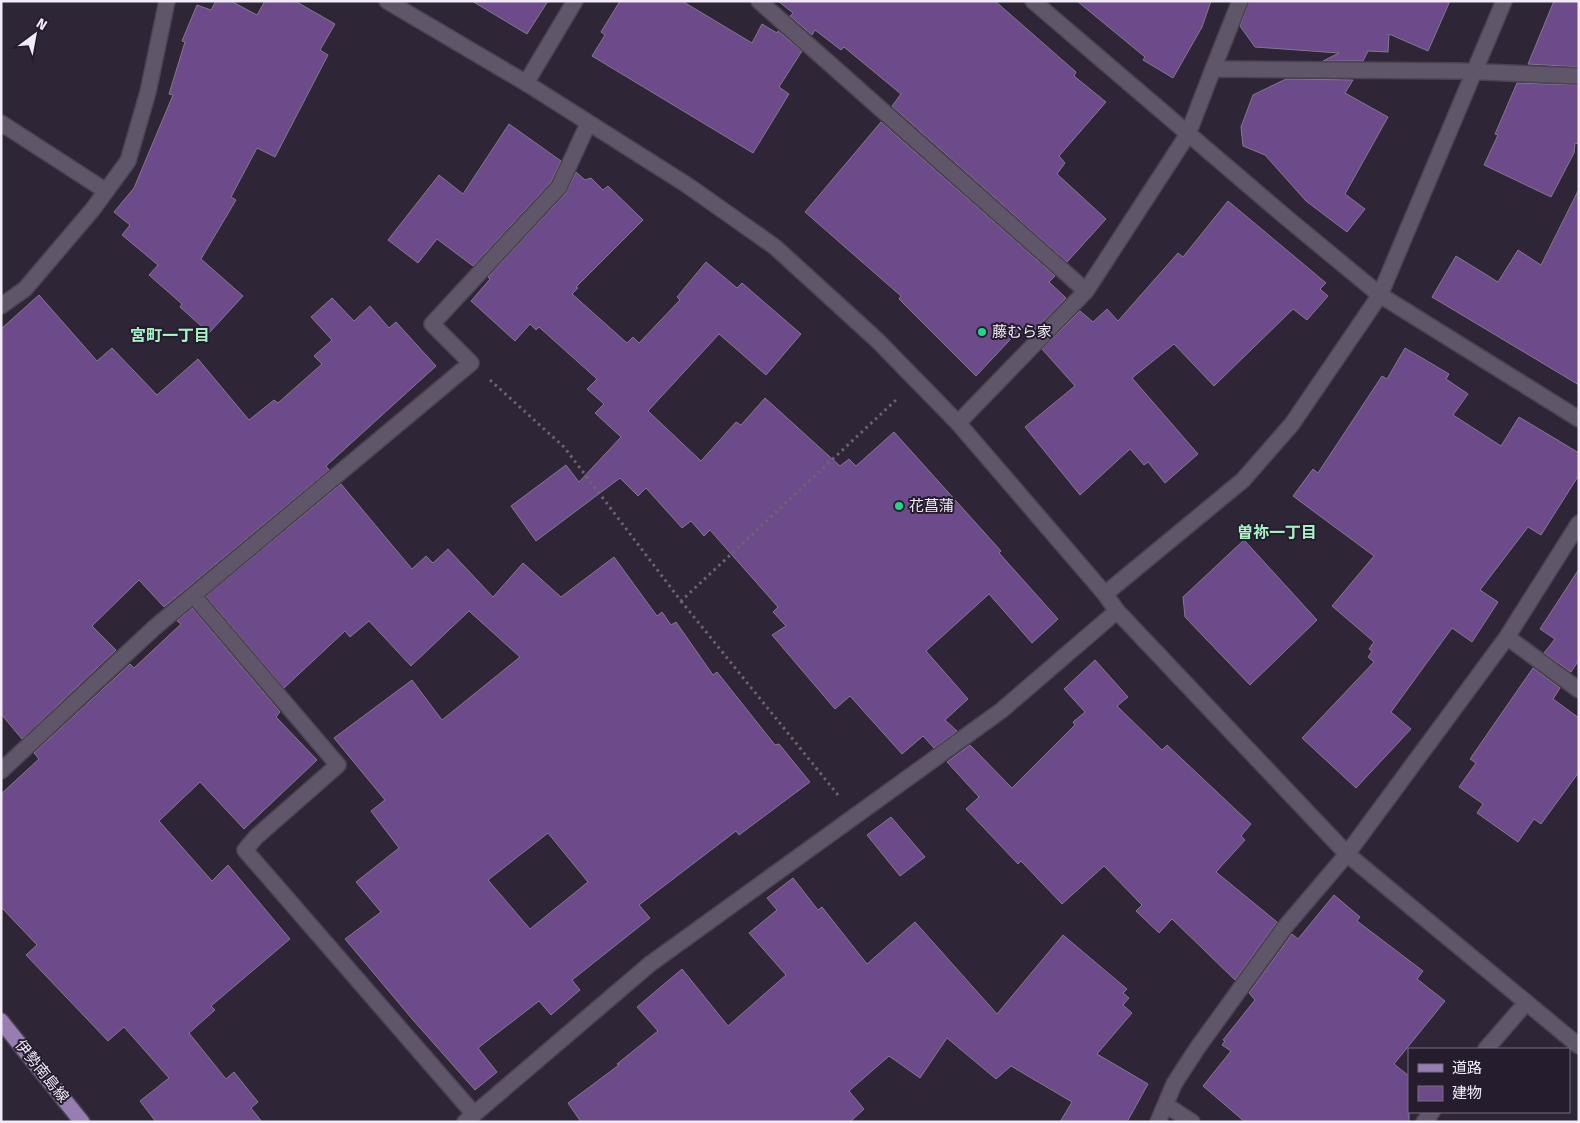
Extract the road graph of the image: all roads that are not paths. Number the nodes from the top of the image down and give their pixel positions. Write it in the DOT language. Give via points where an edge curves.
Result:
graph roads {
  1 [pos="167,1"];
  2 [pos="387,1"];
  3 [pos="575,1"];
  4 [pos="759,1"];
  5 [pos="1033,1"];
  6 [pos="1240,1"];
  7 [pos="1504,1"];
  8 [pos="1213,70"];
  9 [pos="1474,72"];
  10 [pos="1579,76"];
  11 [pos="526,83"];
  12 [pos="1,123"];
  13 [pos="588,124"];
  14 [pos="1188,134"];
  15 [pos="106,191"];
  16 [pos="1086,291"];
  17 [pos="1380,295"];
  18 [pos="1,306"];
  19 [pos="1579,419"];
  20 [pos="958,423"];
  21 [pos="1579,523"];
  22 [pos="1105,594"];
  23 [pos="194,595"];
  24 [pos="1117,611"];
  25 [pos="1508,637"];
  26 [pos="1579,690"];
  27 [pos="1,771"];
  28 [pos="1347,854"];
  29 [pos="1526,1003"];
  30 [pos="1,1021"];
  31 [pos="1579,1046"];
  32 [pos="1487,1048"];
  33 [pos="1166,1105"];
  34 [pos="469,1118"];
  35 [pos="82,1122"];
  36 [pos="1158,1122"];
  37 [pos="1192,1122"];
  1 -- 15 [label="street" via="148,92 128,161"];
  2 -- 11 [label="street"];
  3 -- 11 [label="street"];
  4 -- 16 [label="street"];
  5 -- 14 [label="street"];
  6 -- 8 [label="street"];
  7 -- 9 [label="street"];
  8 -- 9 [label="street"];
  8 -- 14 [label="street"];
  9 -- 10 [label="street"];
  9 -- 17 [label="street"];
  11 -- 13 [label="street"];
  12 -- 15 [label="street"];
  13 -- 20 [label="street" via="688,185 775,247 878,341"];
  13 -- 23 [label="street" via="559,187 432,324 471,362"];
  14 -- 16 [label="street"];
  14 -- 17 [label="street"];
  15 -- 18 [label="street" via="24,289"];
  16 -- 20 [label="street"];
  17 -- 19 [label="street"];
  17 -- 22 [label="street" via="1292,424 1243,480"];
  20 -- 22 [label="street"];
  21 -- 25 [label="street"];
  22 -- 24 [label="street"];
  23 -- 27 [label="street" via="154,628"];
  23 -- 34 [label="street" via="338,765 245,850"];
  24 -- 28 [label="street"];
  24 -- 34 [label="street" via="1002,710 650,964"];
  25 -- 26 [label="street"];
  25 -- 28 [label="street"];
  28 -- 29 [label="street"];
  28 -- 33 [label="street" via="1285,927 1204,1039 1174,1084"];
  29 -- 31 [label="street"];
  29 -- 32 [label="street"];
  30 -- 35 [label="main road, 伊勢南島線"];
  33 -- 36 [label="street"];
  33 -- 37 [label="street"];
}
